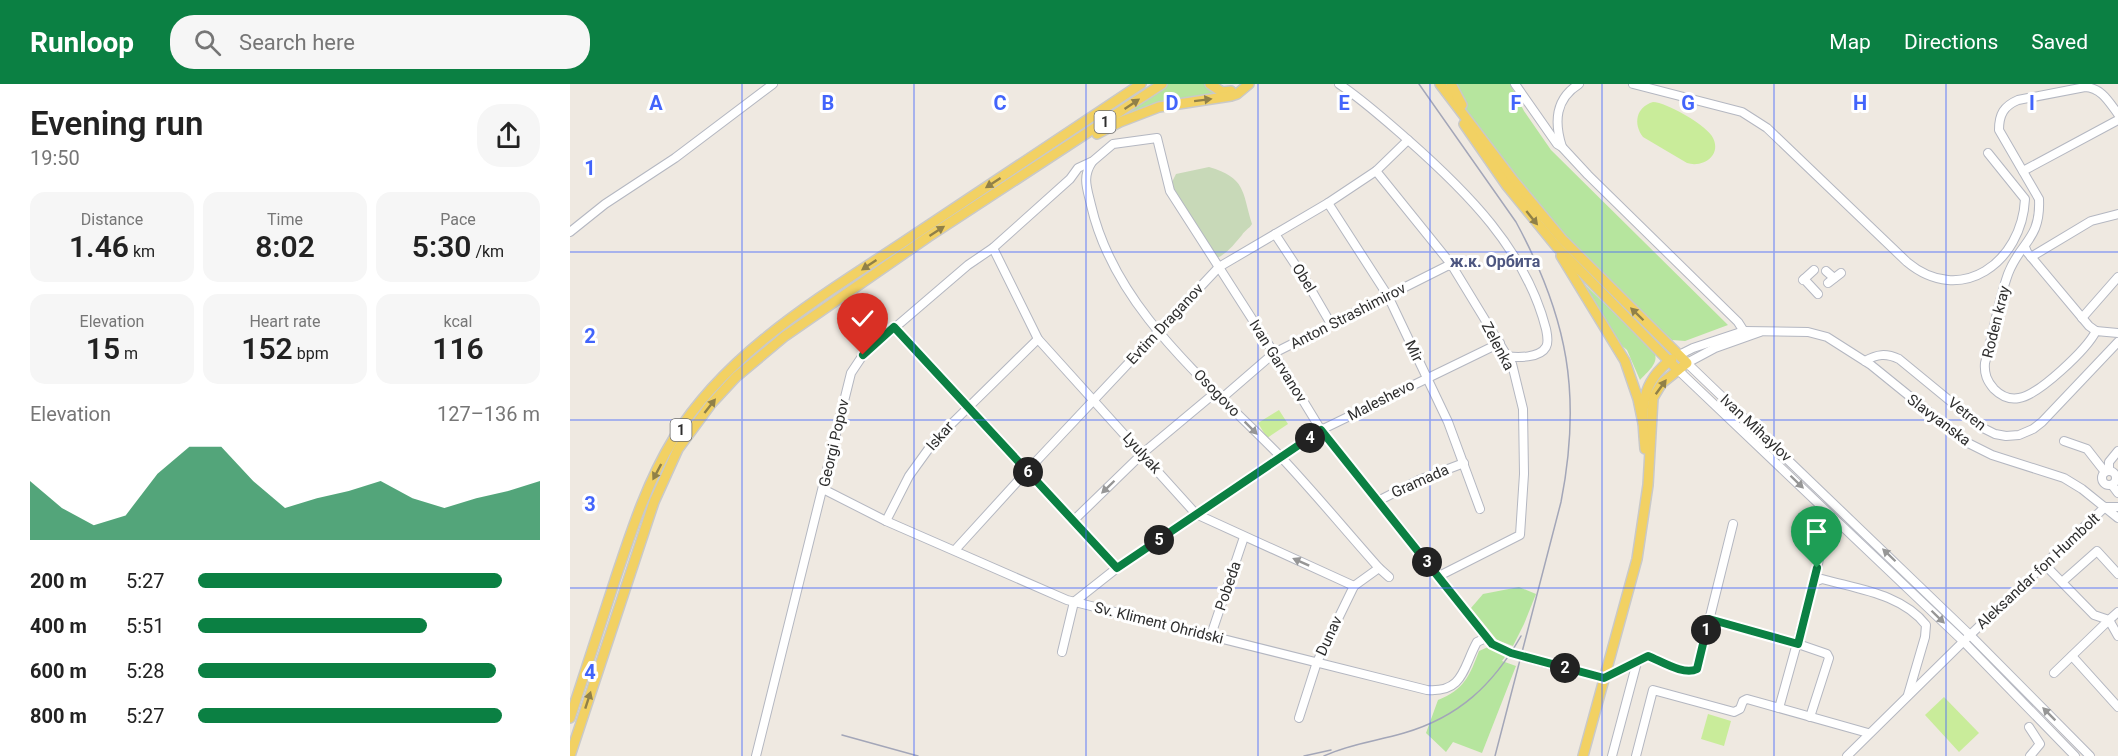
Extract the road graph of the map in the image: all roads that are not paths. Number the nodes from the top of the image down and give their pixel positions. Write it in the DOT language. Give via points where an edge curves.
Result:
graph roads {
  1 [pos="772,84"];
  2 [pos="1128,84"];
  3 [pos="1142,84"];
  4 [pos="1161,84"];
  5 [pos="1210,84"];
  6 [pos="1339,84"];
  7 [pos="1439,84"];
  8 [pos="1451,84"];
  9 [pos="1515,84"];
  10 [pos="1579,84"];
  11 [pos="1633,84"];
  12 [pos="1247,86"];
  13 [pos="2118,114"];
  14 [pos="2118,120"];
  15 [pos="1482,137"];
  16 [pos="1157,138"];
  17 [pos="1408,140"];
  18 [pos="1562,147"];
  19 [pos="1042,151"];
  20 [pos="1989,153"];
  21 [pos="1048,160"];
  22 [pos="1093,161"];
  23 [pos="1376,171"];
  24 [pos="2023,171"];
  25 [pos="1070,179"];
  26 [pos="1085,183"];
  27 [pos="1328,203"];
  28 [pos="2118,214"];
  29 [pos="570,232"];
  30 [pos="1275,234"];
  31 [pos="1556,246"];
  32 [pos="2025,247"];
  33 [pos="993,248"];
  34 [pos="2031,257"];
  35 [pos="1451,264"];
  36 [pos="1219,267"];
  37 [pos="2118,277"];
  38 [pos="1834,278"];
  39 [pos="1818,294"];
  40 [pos="1388,296"];
  41 [pos="2082,318"];
  42 [pos="1331,324"];
  43 [pos="894,327"];
  44 [pos="1158,331"];
  45 [pos="2096,331"];
  46 [pos="2118,333"];
  47 [pos="1745,334"];
  48 [pos="1038,339"];
  49 [pos="2118,342"];
  50 [pos="1500,344"];
  51 [pos="1274,353"];
  52 [pos="1679,355"];
  53 [pos="1507,357"];
  54 [pos="1669,361"];
  55 [pos="1865,361"];
  56 [pos="1687,363"];
  57 [pos="1678,370"];
  58 [pos="1426,378"];
  59 [pos="1219,395"];
  60 [pos="1093,400"];
  61 [pos="967,406"];
  62 [pos="1643,423"];
  63 [pos="1321,430"];
  64 [pos="2064,441"];
  65 [pos="2118,451"];
  66 [pos="1143,453"];
  67 [pos="1281,457"];
  68 [pos="1464,463"];
  69 [pos="1027,471"];
  70 [pos="2107,471"];
  71 [pos="1648,485"];
  72 [pos="823,489"];
  73 [pos="2118,493"];
  74 [pos="1378,501"];
  75 [pos="2105,507"];
  76 [pos="2118,507"];
  77 [pos="1480,509"];
  78 [pos="1196,514"];
  79 [pos="2118,518"];
  80 [pos="886,521"];
  81 [pos="1073,521"];
  82 [pos="1733,524"];
  83 [pos="1825,532"];
  84 [pos="1245,537"];
  85 [pos="955,550"];
  86 [pos="2045,565"];
  87 [pos="1117,568"];
  88 [pos="1379,568"];
  89 [pos="2118,574"];
  90 [pos="1439,576"];
  91 [pos="1389,577"];
  92 [pos="1814,582"];
  93 [pos="2062,582"];
  94 [pos="1354,586"];
  95 [pos="1074,602"];
  96 [pos="2118,612"];
  97 [pos="1709,619"];
  98 [pos="2109,620"];
  99 [pos="1970,634"];
  100 [pos="1211,635"];
  101 [pos="2118,636"];
  102 [pos="1486,638"];
  103 [pos="1964,642"];
  104 [pos="1798,644"];
  105 [pos="1062,651"];
  106 [pos="2072,656"];
  107 [pos="1317,662"];
  108 [pos="1637,662"];
  109 [pos="2054,673"];
  110 [pos="1604,678"];
  111 [pos="1907,698"];
  112 [pos="2118,707"];
  113 [pos="1779,708"];
  114 [pos="1810,717"];
  115 [pos="570,718"];
  116 [pos="1299,718"];
  117 [pos="2029,727"];
  118 [pos="1868,733"];
  119 [pos="570,756"];
  120 [pos="756,756"];
  121 [pos="1583,756"];
  122 [pos="1612,756"];
  123 [pos="1636,756"];
  124 [pos="1847,756"];
  125 [pos="2030,756"];
  126 [pos="2075,756"];
  127 [pos="2090,756"];
  1 -- 29 [label="street"];
  2 -- 19 [label="main road"];
  3 -- 19 [label="main road, 1"];
  21 -- 4 [label="main road, 1, one-way"];
  5 -- 12 [label="main road" via="1222,92"];
  6 -- 17 [label="street"];
  7 -- 15 [label="main road, Ivan Mihaylov"];
  7 -- 31 [label="main road, Ivan Mihaylov, one-way" via="1507,186"];
  8 -- 15 [label="main road"];
  9 -- 18 [label="street"];
  10 -- 18 [label="street" via="1564,98 1558,115"];
  11 -- 20 [label="street" via="1719,105 1750,117 1767,128 1914,268 1941,279 1965,279 1990,269 2008,251 2017,234 2025,199"];
  21 -- 12 [label="main road, one-way" via="1147,111 1231,96"];
  13 -- 24 [label="street, Roden kray" via="2101,93 2090,87 2011,103 2003,111 1999,129"];
  14 -- 24 [label="street"];
  52 -- 15 [label="main road, Ivan Mihaylov, one-way" via="1562,239"];
  16 -- 22 [label="street, Georgi Popov" via="1113,144"];
  16 -- 36 [label="street, Ivan Garvanov" via="1170,191"];
  17 -- 23 [label="street, Evtim Draganov"];
  17 -- 53 [label="street" via="1496,228 1529,282 1545,327 1547,346 1530,355"];
  18 -- 47 [label="street" via="1738,321"];
  19 -- 115 [label="main road, 1, one-way" via="777,329 704,397 674,438 646,492"];
  119 -- 21 [label="main road, 1, one-way" via="654,502 678,450 711,404 785,336"];
  22 -- 25 [label="street, Georgi Popov" via="1078,168"];
  22 -- 26 [label="street"];
  23 -- 27 [label="street, Evtim Draganov"];
  23 -- 35 [label="street, Zelenka"];
  24 -- 32 [label="street, Roden kray" via="2039,199 2040,211"];
  25 -- 26 [label="street"];
  25 -- 33 [label="street, Georgi Popov"];
  26 -- 44 [label="street, Osogovo" via="1104,244 1133,299"];
  27 -- 30 [label="street, Evtim Draganov"];
  27 -- 40 [label="street, Mir"];
  28 -- 34 [label="street" via="2091,221"];
  30 -- 36 [label="street, Evtim Draganov"];
  30 -- 42 [label="street, Obel"];
  31 -- 54 [label="main road, Ivan Mihaylov"];
  31 -- 62 [label="main road" via="1625,361"];
  32 -- 34 [label="street"];
  32 -- 45 [label="street, Roden kray" via="2008,274 1985,363 1991,385 2007,398 2024,397 2055,376"];
  33 -- 43 [label="street, Georgi Popov"];
  33 -- 48 [label="street, Lyulyak"];
  34 -- 41 [label="street"];
  35 -- 40 [label="street, Anton Strashimirov"];
  35 -- 50 [label="street, Zelenka"];
  36 -- 44 [label="street, Evtim Draganov"];
  36 -- 51 [label="street, Ivan Garvanov"];
  37 -- 41 [label="street"];
  38 -- 39 [label="street" via="1821,270 1803,280"];
  40 -- 42 [label="street, Anton Strashimirov"];
  40 -- 58 [label="street, Mir"];
  41 -- 45 [label="street"];
  42 -- 51 [label="street, Anton Strashimirov"];
  43 -- 61 [label="street"];
  43 -- 72 [label="street, Georgi Popov" via="863,355 851,373"];
  44 -- 59 [label="street, Osogovo"];
  44 -- 60 [label="street, Evtim Draganov"];
  45 -- 46 [label="street"];
  47 -- 52 [label="street, Slavyanska"];
  47 -- 55 [label="street, Slavyanska" via="1808,332 1836,341"];
  47 -- 56 [label="street, Slavyanska"];
  48 -- 60 [label="street, Lyulyak"];
  48 -- 61 [label="street, Iskar"];
  49 -- 55 [label="street, Vetren" via="2042,422 2025,433 2011,436 1983,429 1899,359 1884,354 1872,355"];
  50 -- 53 [label="street, Zelenka"];
  50 -- 58 [label="street, Maleshevo"];
  51 -- 59 [label="street, Anton Strashimirov"];
  51 -- 63 [label="street, Ivan Garvanov"];
  52 -- 54 [label="main road"];
  52 -- 56 [label="main road, Ivan Mihaylov"];
  53 -- 90 [label="street, Zelenka" via="1523,409 1520,535"];
  54 -- 57 [label="main road, Ivan Mihaylov"];
  54 -- 62 [label="main road" via="1644,394"];
  55 -- 75 [label="street, Slavyanska" via="1965,442 2064,478"];
  56 -- 57 [label="main road"];
  99 -- 56 [label="street, Ivan Mihaylov, one-way"];
  71 -- 57 [label="main road, one-way" via="1652,404 1662,383"];
  57 -- 103 [label="street, Ivan Mihaylov, one-way"];
  58 -- 63 [label="street, Maleshevo"];
  58 -- 68 [label="street, Mir"];
  59 -- 66 [label="street, Anton Strashimirov"];
  59 -- 67 [label="street, Osogovo, one-way"];
  60 -- 66 [label="street, Lyulyak"];
  60 -- 69 [label="street, Evtim Draganov"];
  61 -- 69 [label="street"];
  61 -- 80 [label="street, Iskar" via="909,476"];
  62 -- 71 [label="main road"];
  63 -- 67 [label="street, Maleshevo"];
  63 -- 74 [label="street, Ivan Garvanov"];
  64 -- 70 [label="street" via="2086,448"];
  65 -- 70 [label="street"];
  66 -- 78 [label="street, Lyulyak"];
  66 -- 81 [label="street, Anton Strashimirov, one-way"];
  67 -- 78 [label="street, Maleshevo"];
  67 -- 88 [label="street, Osogovo"];
  68 -- 74 [label="street, Gramada"];
  68 -- 77 [label="street, Mir"];
  69 -- 81 [label="street"];
  69 -- 85 [label="street, Evtim Draganov"];
  70 -- 73 [label="street" via="2115,475 2112,485"];
  71 -- 110 [label="main road" via="1637,559"];
  72 -- 80 [label="street, Sv. Kliment Ohridski"];
  72 -- 120 [label="street, Georgi Popov"];
  74 -- 90 [label="street, Ivan Garvanov"];
  75 -- 76 [label="street"];
  75 -- 79 [label="street, Slavyanska"];
  75 -- 86 [label="street, Aleksandar fon Humbolt"];
  78 -- 84 [label="street, Lyulyak"];
  78 -- 87 [label="street, Maleshevo"];
  80 -- 85 [label="street, Sv. Kliment Ohridski"];
  81 -- 87 [label="street"];
  82 -- 97 [label="street"];
  83 -- 92 [label="street"];
  94 -- 84 [label="street, Lyulyak, one-way"];
  84 -- 100 [label="street, Pobeda"];
  85 -- 95 [label="street, Sv. Kliment Ohridski"];
  86 -- 93 [label="street"];
  86 -- 99 [label="street, Aleksandar fon Humbolt"];
  87 -- 95 [label="street, Maleshevo"];
  88 -- 91 [label="street, Osogovo"];
  88 -- 94 [label="street, Dunav"];
  89 -- 93 [label="street" via="2097,551"];
  90 -- 102 [label="street, Ivan Garvanov"];
  92 -- 104 [label="street"];
  92 -- 111 [label="street" via="1822,579 1888,597 1926,624 1926,637"];
  93 -- 98 [label="street" via="2094,615"];
  94 -- 107 [label="street, Dunav"];
  95 -- 100 [label="street, Sv. Kliment Ohridski"];
  95 -- 105 [label="street"];
  96 -- 98 [label="street"];
  97 -- 104 [label="street"];
  97 -- 108 [label="street" via="1697,669 1686,671 1648,656"];
  98 -- 101 [label="street"];
  98 -- 106 [label="street"];
  99 -- 103 [label="street, Aleksandar fon Humbolt"];
  127 -- 99 [label="street, Ivan Mihaylov, one-way"];
  100 -- 107 [label="street, Sv. Kliment Ohridski"];
  102 -- 107 [label="street, Sv. Kliment Ohridski" via="1477,642 1459,680 1442,690 1427,690"];
  102 -- 110 [label="street, Ivan Garvanov" via="1511,653"];
  103 -- 111 [label="street, Aleksandar fon Humbolt"];
  103 -- 126 [label="street, Ivan Mihaylov"];
  104 -- 113 [label="street"];
  104 -- 114 [label="street" via="1829,658"];
  106 -- 109 [label="street"];
  106 -- 112 [label="street"];
  107 -- 116 [label="street, Dunav"];
  108 -- 110 [label="street"];
  108 -- 122 [label="street"];
  110 -- 121 [label="main road"];
  111 -- 118 [label="street, Aleksandar fon Humbolt"];
  113 -- 114 [label="street"];
  113 -- 123 [label="street" via="1747,699 1734,712 1653,690"];
  114 -- 118 [label="street"];
  117 -- 125 [label="street" via="2040,744"];
  118 -- 124 [label="street, Aleksandar fon Humbolt"];
}
